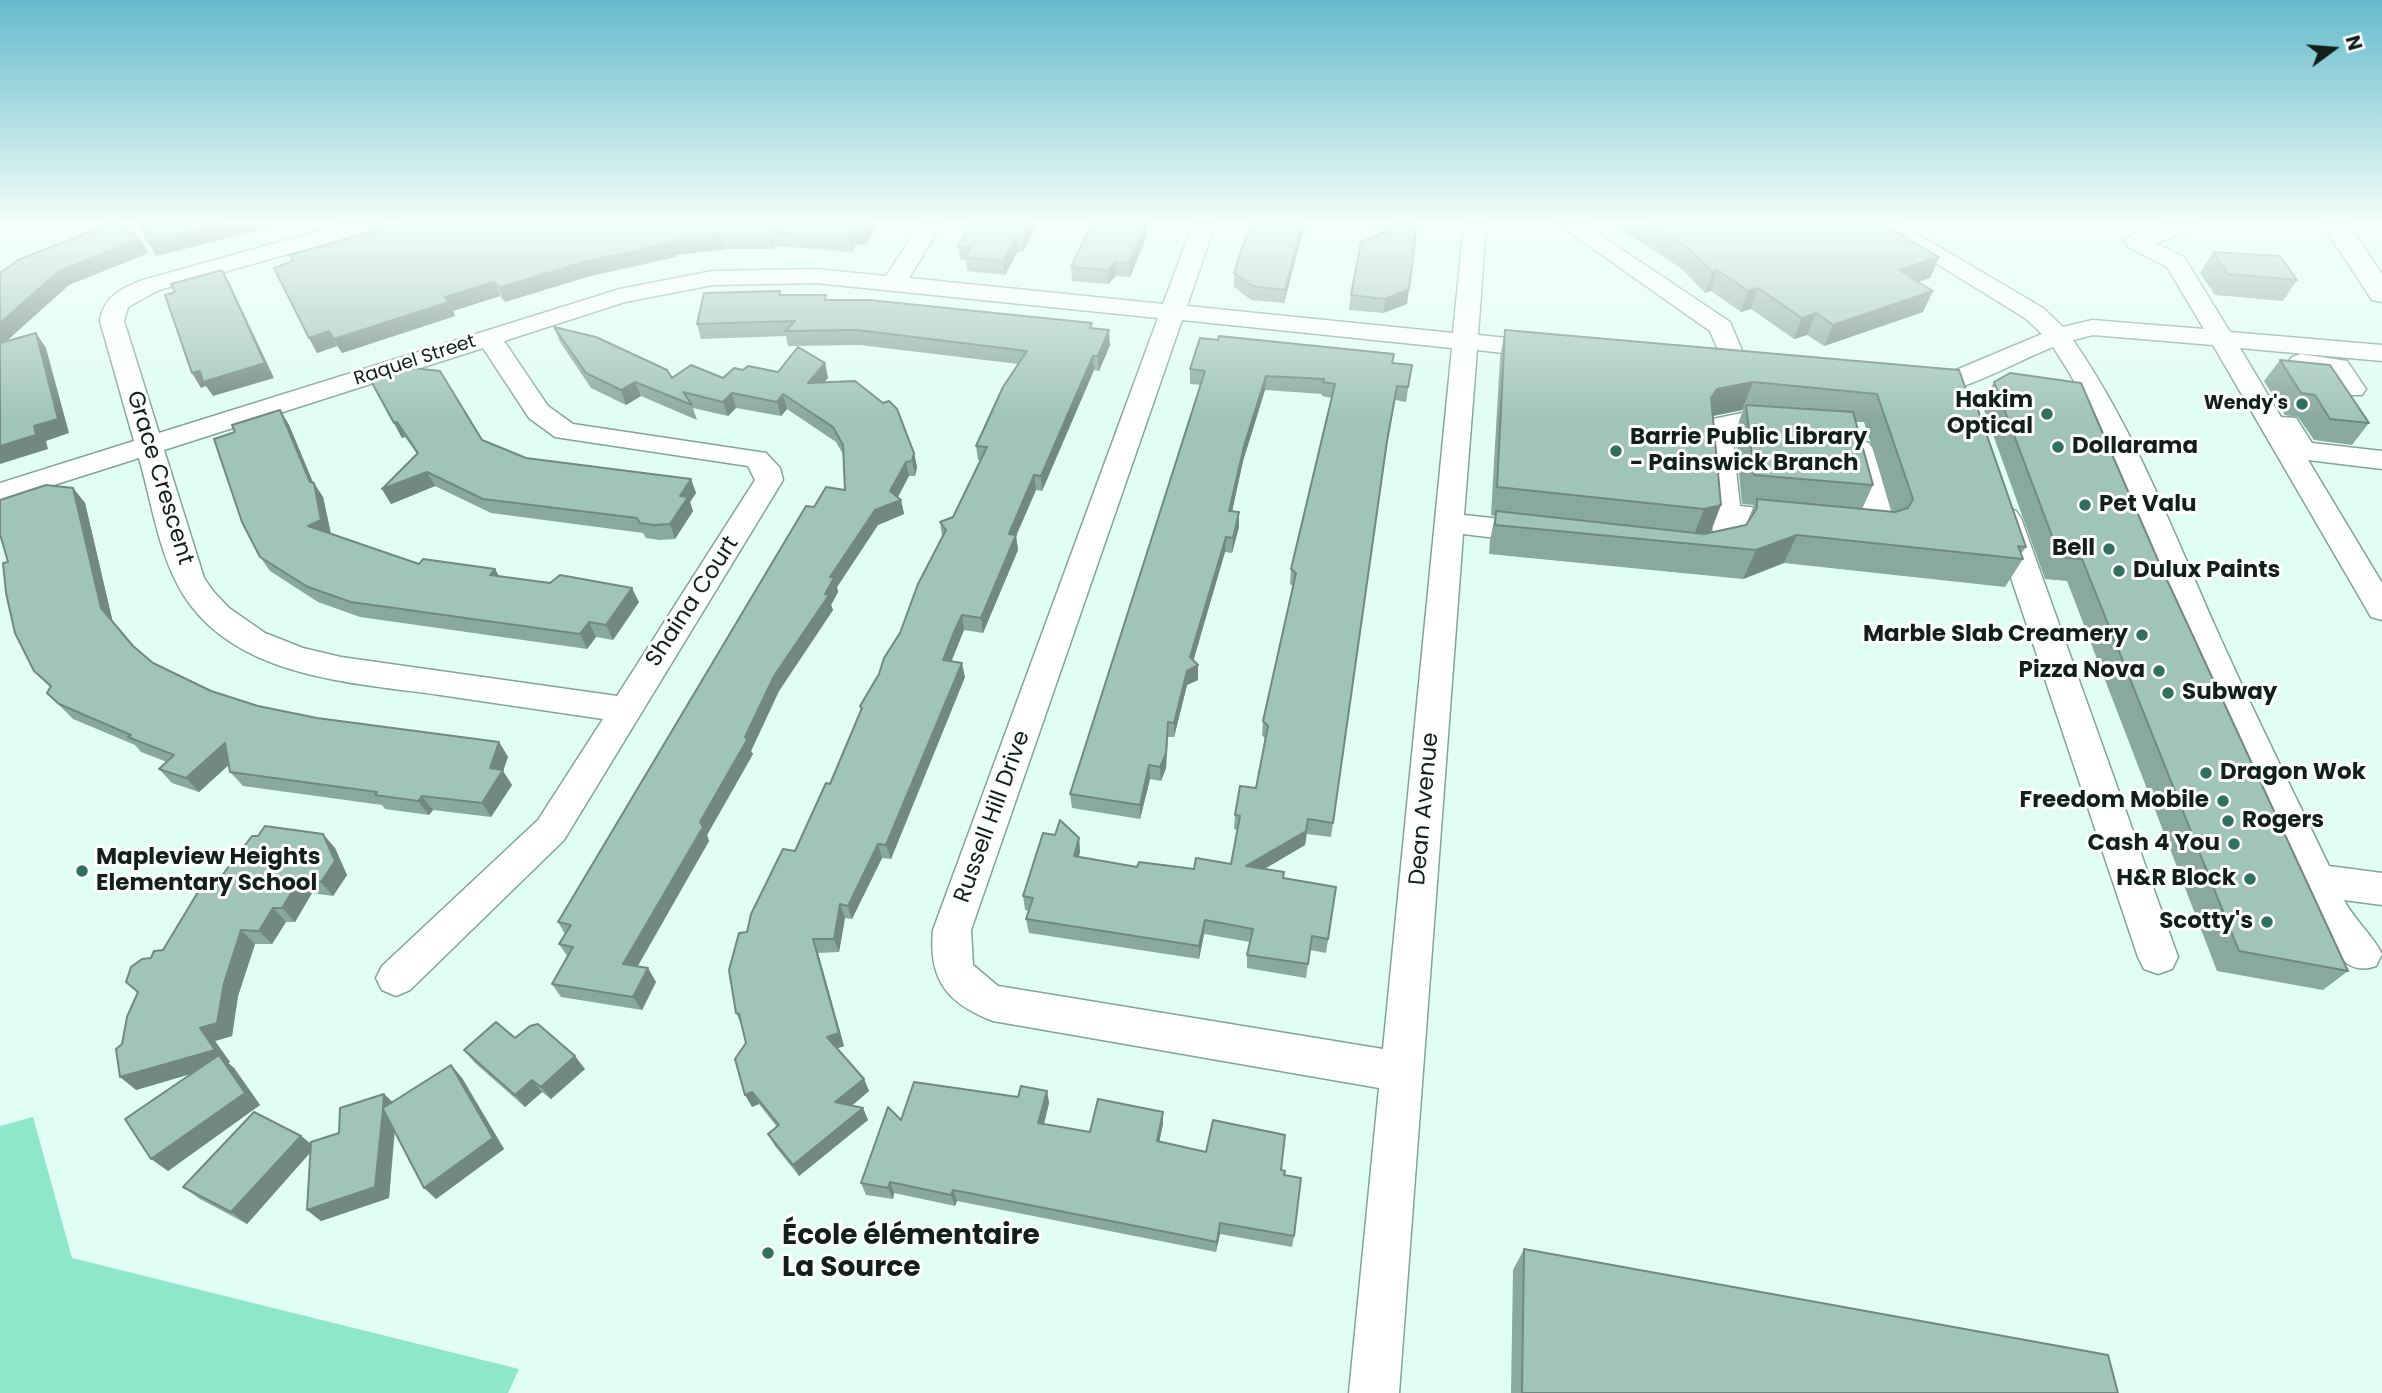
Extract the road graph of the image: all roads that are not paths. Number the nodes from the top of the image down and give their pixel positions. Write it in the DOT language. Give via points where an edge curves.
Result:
graph roads {
  1 [pos="142,289"];
  2 [pos="656,289"];
  3 [pos="943,289"];
  4 [pos="1180,289"];
  5 [pos="1469,289"];
  6 [pos="1665,289"];
  7 [pos="1993,289"];
  8 [pos="2199,289"];
  9 [pos="1172,312"];
  10 [pos="2058,336"];
  11 [pos="489,338"];
  12 [pos="2221,339"];
  13 [pos="1465,341"];
  14 [pos="1577,353"];
  15 [pos="2382,353"];
  16 [pos="1710,366"];
  17 [pos="1737,369"];
  18 [pos="1764,371"];
  19 [pos="1886,384"];
  20 [pos="2353,389"];
  21 [pos="149,446"];
  22 [pos="2382,460"];
  23 [pos="1994,484"];
  24 [pos="0,493"];
  25 [pos="1726,513"];
  26 [pos="1450,523"];
  27 [pos="1570,537"];
  28 [pos="1664,548"];
  29 [pos="2382,609"];
  30 [pos="624,709"];
  31 [pos="2316,880"];
  32 [pos="2382,889"];
  33 [pos="2362,954"];
  34 [pos="2158,957"];
  35 [pos="396,978"];
  36 [pos="1402,1072"];
  37 [pos="1374,1393"];
  1 -- 21 [label="street, Grace Crescent" via="120,300 112,311"];
  2 -- 11 [label="street, Raquel Street"];
  3 -- 9 [label="street, Raquel Street"];
  4 -- 9 [label="street, Russell Hill Drive"];
  5 -- 13 [label="street, Dean Avenue"];
  6 -- 17 [label="street" via="1721,327"];
  7 -- 10 [label="street" via="2034,313"];
  8 -- 12 [label="street"];
  9 -- 13 [label="street, Raquel Street"];
  9 -- 36 [label="street, Russell Hill Drive" via="952,930 948,955 972,995 993,1003"];
  10 -- 12 [label="street" via="2092,327"];
  10 -- 19 [label="street" via="1972,371 1960,394"];
  10 -- 31 [label="street" via="2089,382 2145,499"];
  11 -- 21 [label="street, Raquel Street"];
  11 -- 30 [label="street, Shaina Court" via="538,412 565,431 740,456 756,459 766,468 769,480 763,493"];
  12 -- 15 [label="street"];
  12 -- 29 [label="street"];
  13 -- 14 [label="street, Raquel Street"];
  13 -- 26 [label="street, Dean Avenue"];
  16 -- 17 [label="street"];
  17 -- 18 [label="street"];
  20 -- 22 [label="street" via="2338,366 2265,359 2251,365 2302,451"];
  21 -- 24 [label="street, Raquel Street"];
  21 -- 30 [label="street, Grace Crescent" via="189,579 211,610 247,638 272,651 341,669"];
  23 -- 34 [label="street"];
  25 -- 25 [label="street" via="1717,426 1742,421 1854,431 1881,528"];
  25 -- 28 [label="street" via="1728,535 1723,544 1693,550"];
  26 -- 27 [label="street"];
  26 -- 36 [label="street, Dean Avenue"];
  30 -- 35 [label="street, Shaina Court" via="551,830"];
  31 -- 32 [label="street"];
  31 -- 33 [label="street" via="2339,929"];
  36 -- 37 [label="street, Dean Avenue"];
}
